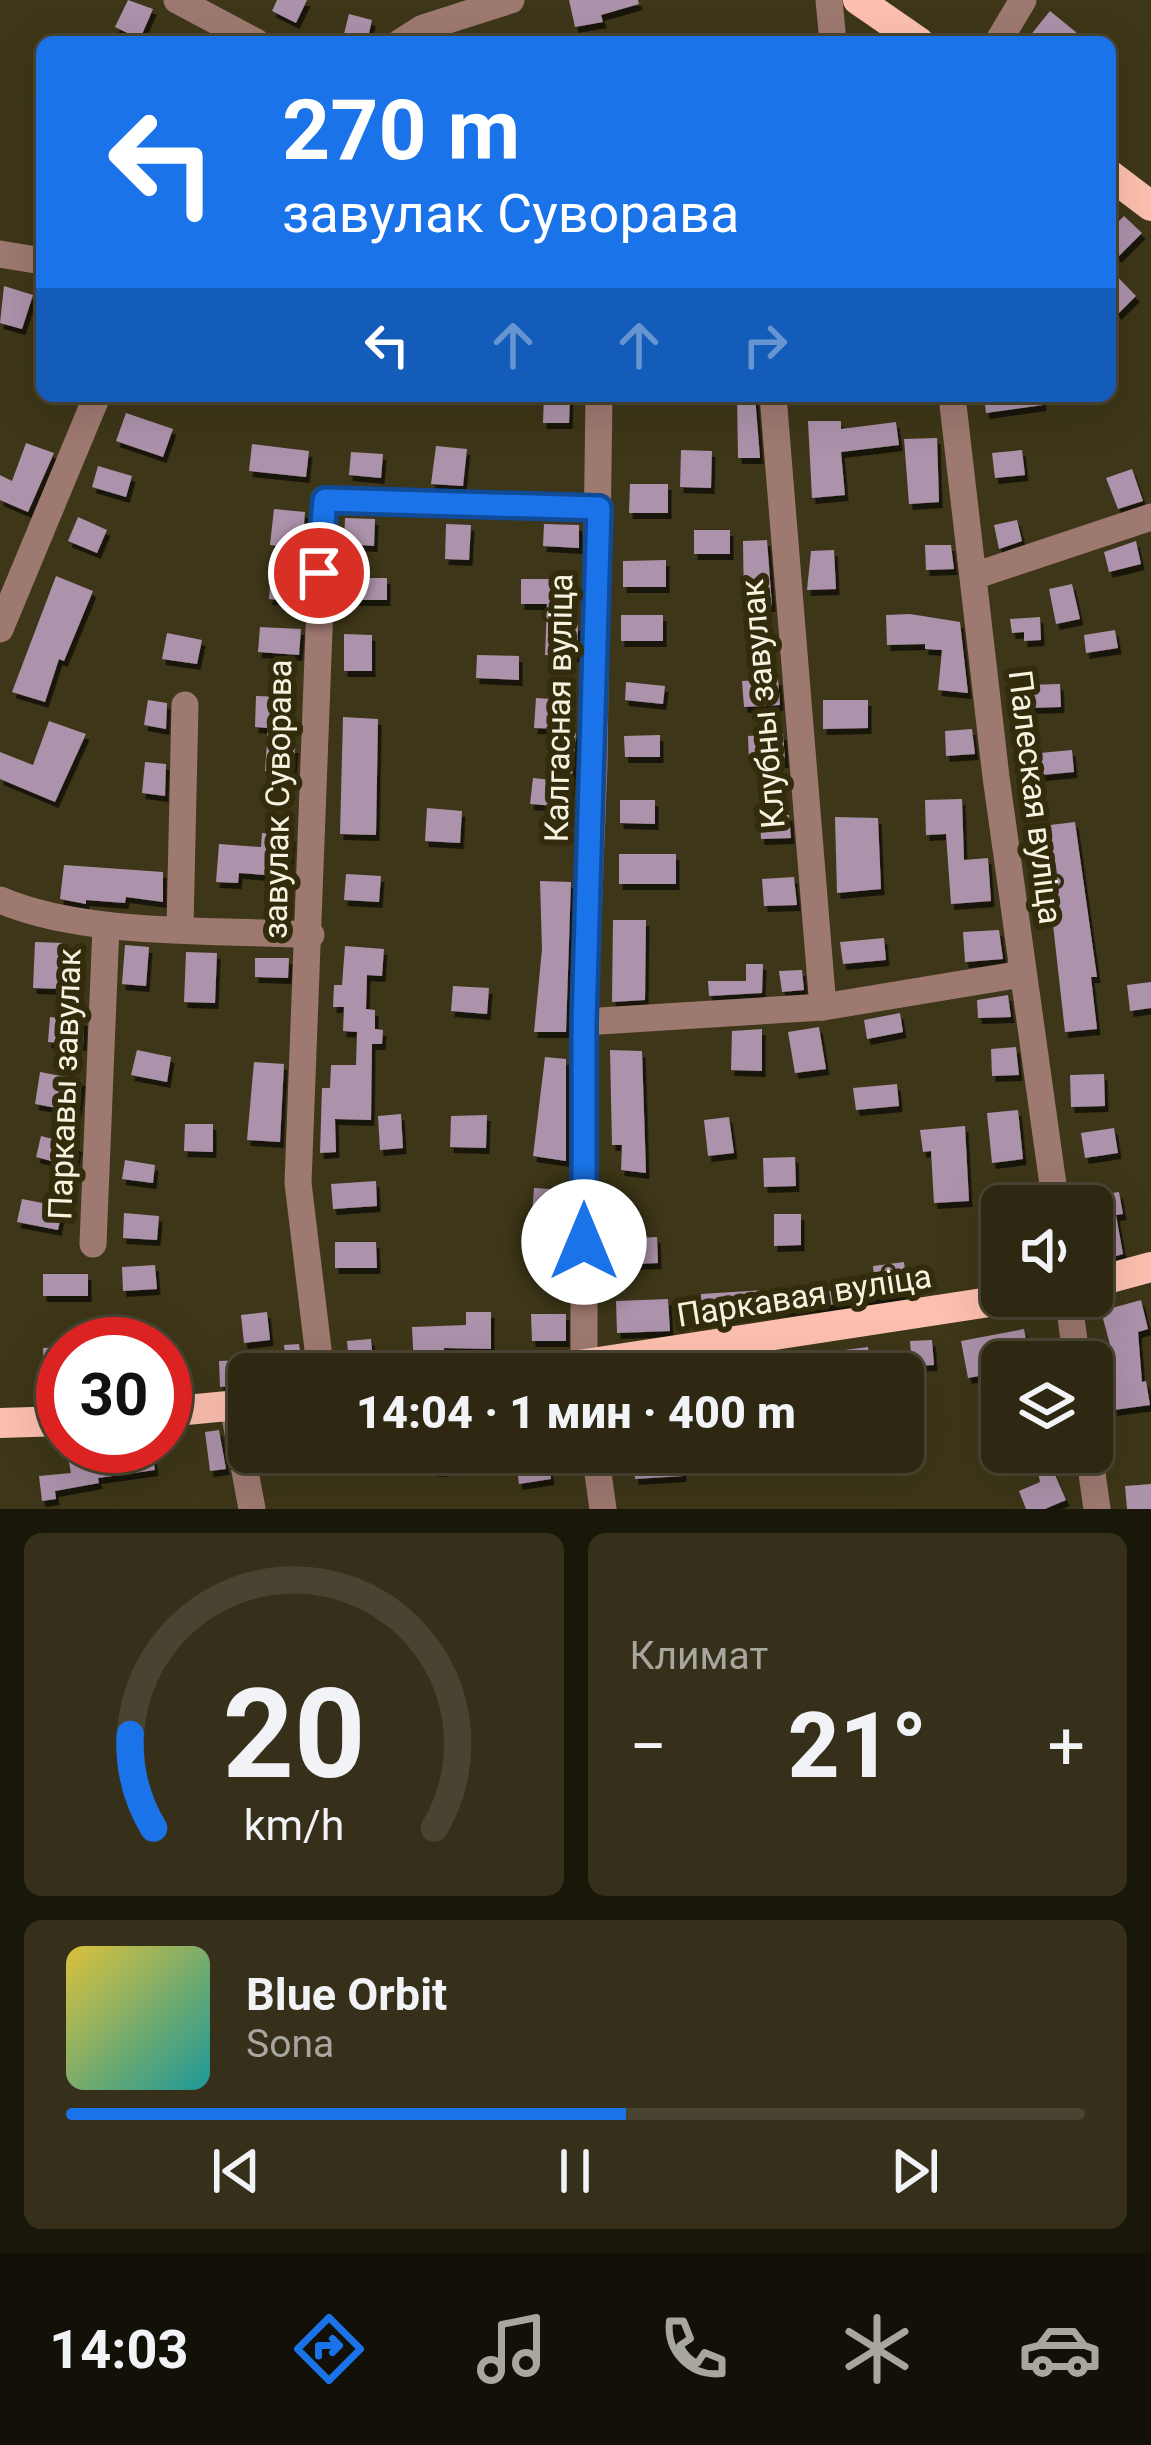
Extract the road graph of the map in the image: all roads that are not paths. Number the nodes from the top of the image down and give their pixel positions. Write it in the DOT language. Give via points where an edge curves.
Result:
graph roads {
  1 [pos="177,0"];
  2 [pos="511,0"];
  3 [pos="830,0"];
  4 [pos="858,0"];
  5 [pos="1023,0"];
  6 [pos="245,36"];
  7 [pos="410,36"];
  8 [pos="833,36"];
  9 [pos="910,36"];
  10 [pos="1002,36"];
  11 [pos="1116,180"];
  12 [pos="1151,206"];
  13 [pos="0,254"];
  14 [pos="36,260"];
  15 [pos="95,402"];
  16 [pos="599,402"];
  17 [pos="773,402"];
  18 [pos="953,402"];
  19 [pos="599,508"];
  20 [pos="1151,517"];
  21 [pos="974,576"];
  22 [pos="0,629"];
  23 [pos="185,705"];
  24 [pos="0,900"];
  25 [pos="106,926"];
  26 [pos="180,926"];
  27 [pos="311,934"];
  28 [pos="1022,974"];
  29 [pos="823,1007"];
  30 [pos="584,1022"];
  31 [pos="1052,1185"];
  32 [pos="93,1244"];
  33 [pos="1151,1267"];
  34 [pos="1113,1277"];
  35 [pos="981,1304"];
  36 [pos="318,1353"];
  37 [pos="584,1353"];
  38 [pos="686,1353"];
  39 [pos="228,1406"];
  40 [pos="192,1410"];
  41 [pos="36,1421"];
  42 [pos="0,1423"];
  43 [pos="248,1473"];
  44 [pos="598,1473"];
  45 [pos="1092,1473"];
  46 [pos="252,1509"];
  47 [pos="603,1509"];
  48 [pos="1097,1509"];
  1 -- 6 [label="street"];
  2 -- 7 [label="street"];
  3 -- 8 [label="street"];
  4 -- 9 [label="main road"];
  5 -- 10 [label="street"];
  11 -- 12 [label="main road"];
  13 -- 14 [label="street"];
  15 -- 22 [label="street"];
  16 -- 19 [label="street, Калгасная вуліца"];
  17 -- 29 [label="street, Клубны завулак"];
  18 -- 21 [label="street, Палеская вуліца"];
  19 -- 27 [label="street, завулак Суворава" via="325,500"];
  19 -- 30 [label="street, Калгасная вуліца"];
  20 -- 21 [label="street"];
  21 -- 28 [label="street, Палеская вуліца"];
  23 -- 26 [label="street"];
  24 -- 25 [label="street, Паркавы завулак" via="44,919"];
  25 -- 26 [label="street, Паркавы завулак"];
  25 -- 32 [label="street, Паркавы завулак"];
  26 -- 27 [label="street, Паркавы завулак"];
  27 -- 36 [label="street, завулак Суворава" via="298,1183"];
  28 -- 29 [label="street"];
  28 -- 31 [label="street, Палеская вуліца"];
  29 -- 30 [label="street"];
  30 -- 37 [label="street, Калгасная вуліца"];
  33 -- 34 [label="main road"];
  35 -- 38 [label="main road, Паркавая вуліца"];
  39 -- 40 [label="main road"];
  41 -- 42 [label="main road"];
  43 -- 46 [label="street"];
  44 -- 47 [label="street"];
  45 -- 48 [label="street"];
}
